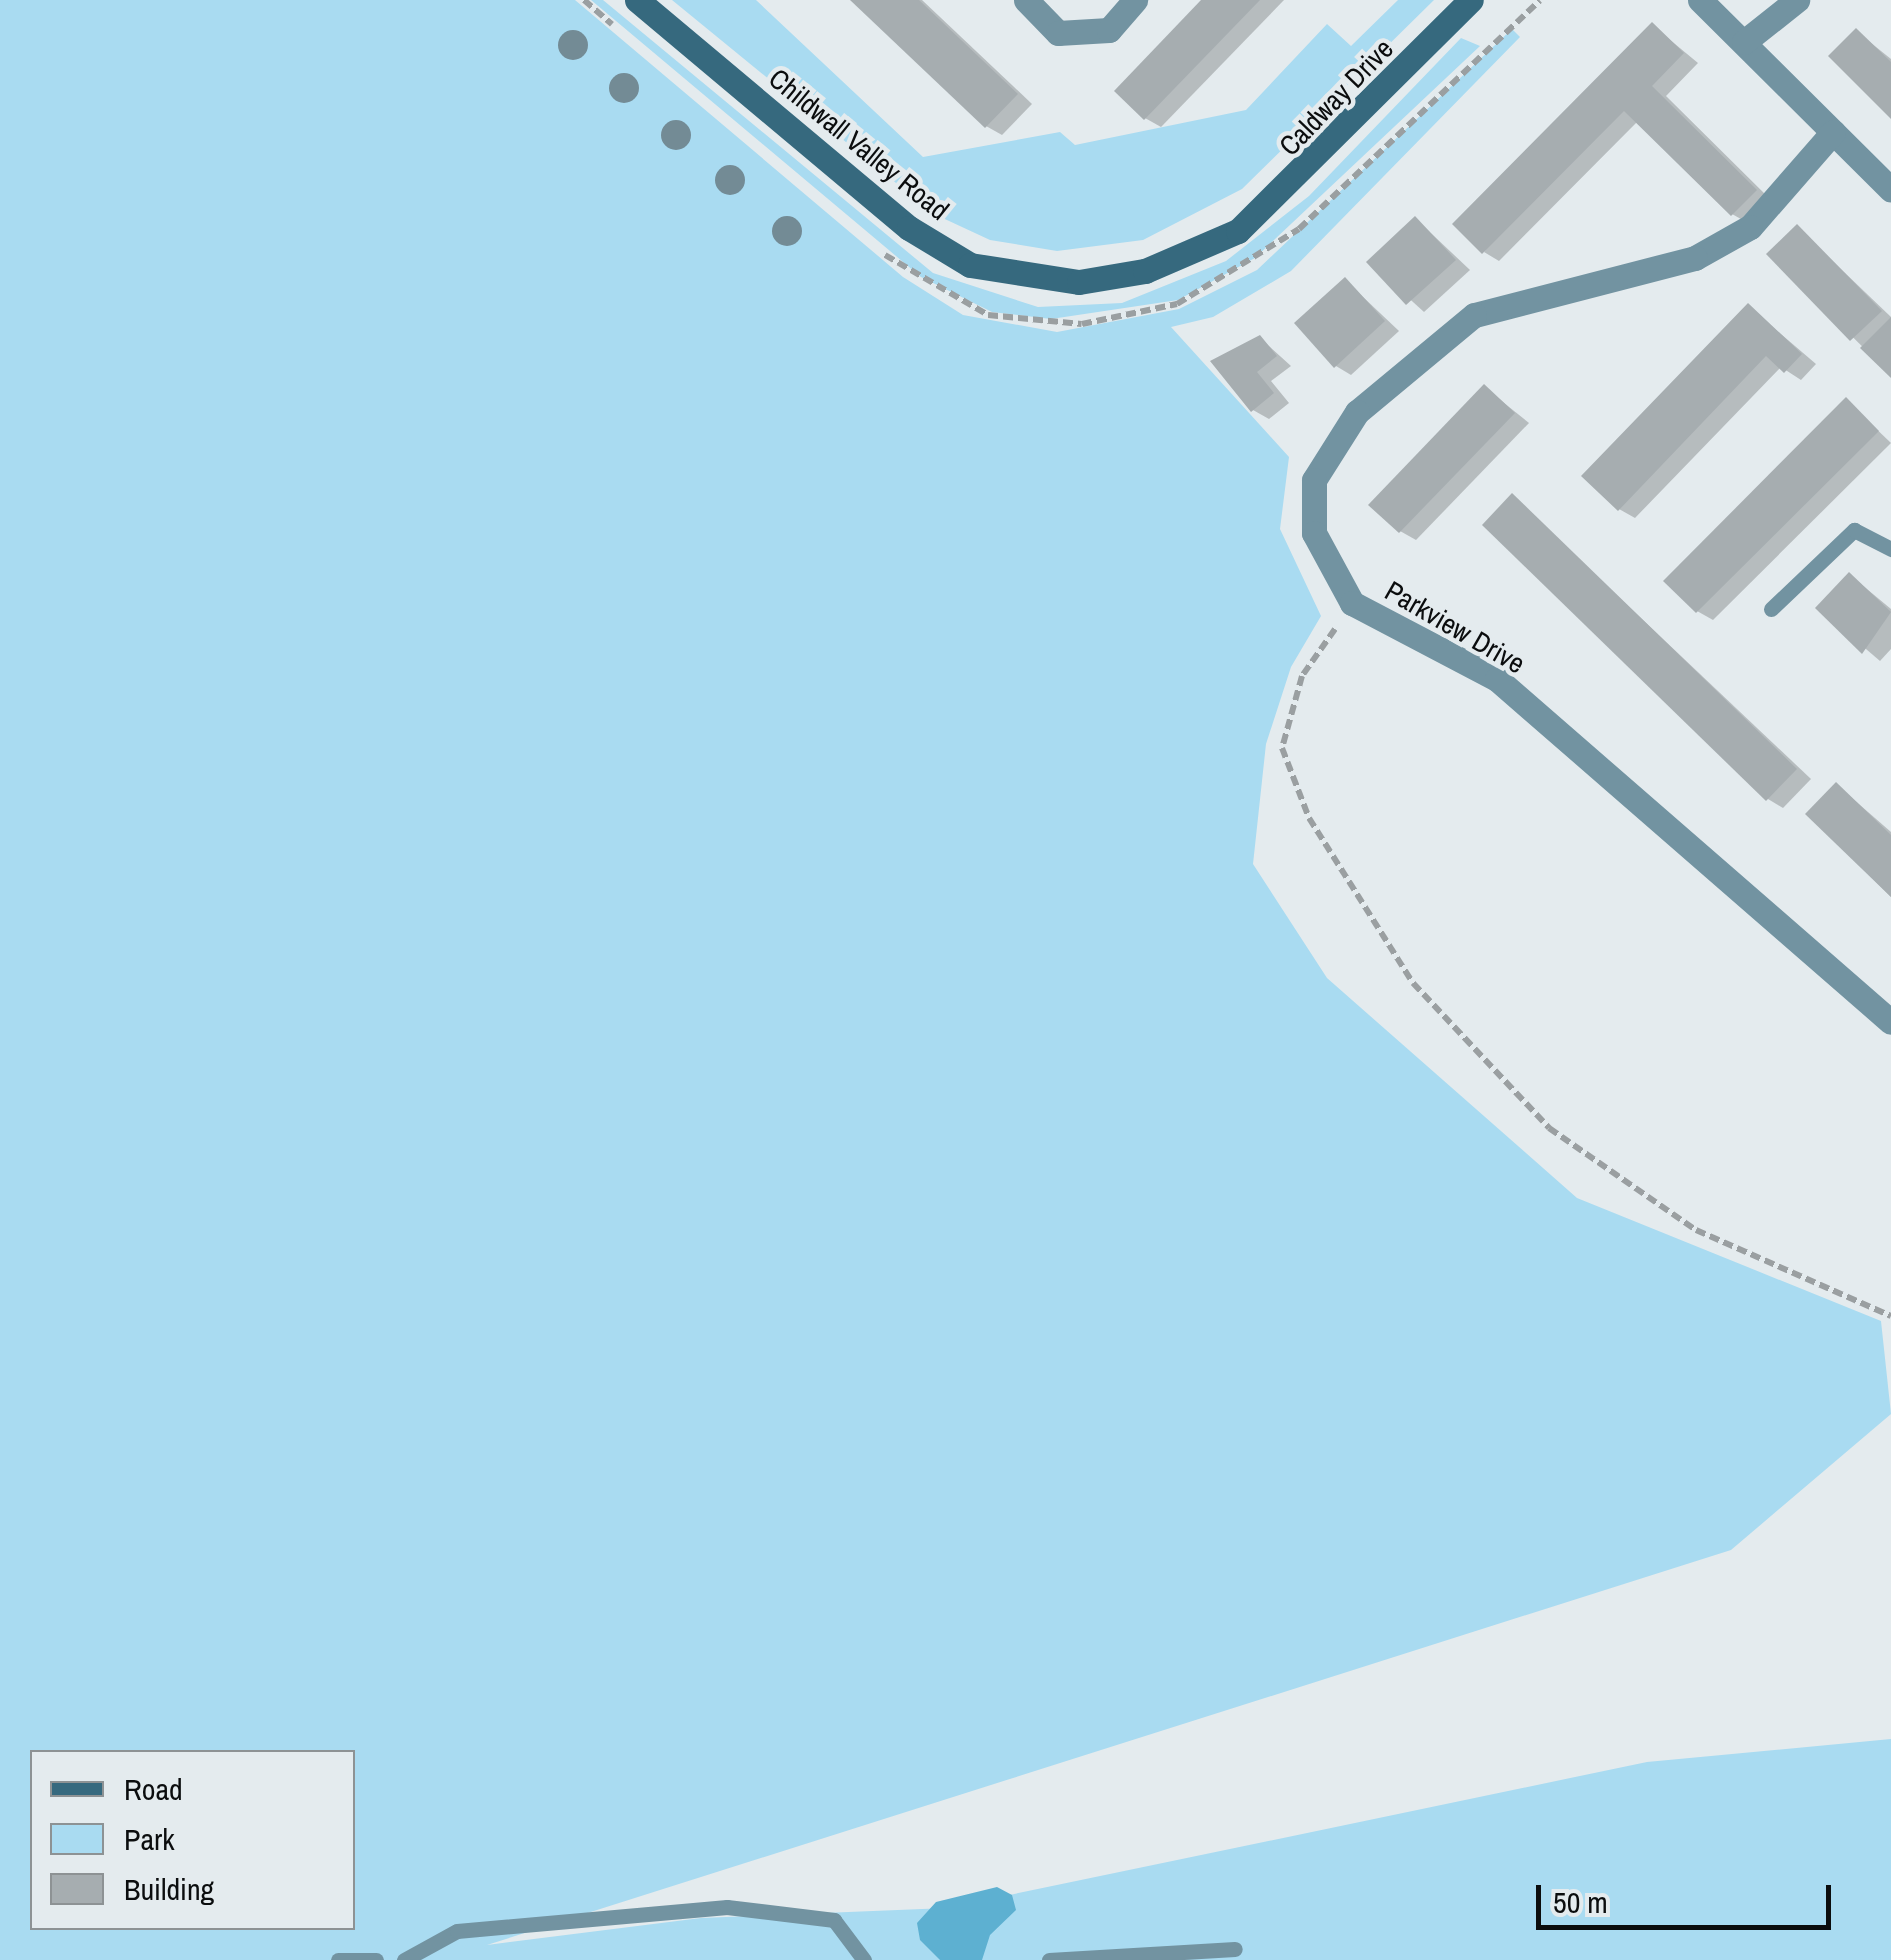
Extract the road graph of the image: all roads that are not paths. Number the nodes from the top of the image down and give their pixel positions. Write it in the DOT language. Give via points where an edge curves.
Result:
graph roads {
  1 [pos="637,0"];
  2 [pos="1026,0"];
  3 [pos="1136,0"];
  4 [pos="1471,0"];
  5 [pos="1700,0"];
  6 [pos="1797,0"];
  7 [pos="1744,42"];
  8 [pos="1833,132"];
  9 [pos="1891,190"];
  10 [pos="1238,231"];
  11 [pos="1891,549"];
  12 [pos="1772,609"];
  13 [pos="1891,1022"];
  14 [pos="1235,1949"];
  15 [pos="338,1960"];
  16 [pos="376,1960"];
  17 [pos="404,1960"];
  18 [pos="864,1960"];
  19 [pos="1049,1960"];
  1 -- 10 [label="main road, Childwall Valley Road" via="909,228 970,266 1080,282 1145,271"];
  2 -- 3 [label="street" via="1058,33 1109,30"];
  4 -- 10 [label="main road, Caldway Drive"];
  5 -- 7 [label="street"];
  6 -- 7 [label="street"];
  7 -- 8 [label="street"];
  8 -- 9 [label="street"];
  8 -- 13 [label="street, Parkview Drive" via="1736,235 1695,258 1474,314 1357,412 1314,480 1314,533 1352,603 1497,679"];
  11 -- 12 [label="lane" via="1854,530"];
  14 -- 19 [label="lane"];
  15 -- 16 [label="lane"];
  17 -- 18 [label="lane" via="457,1931 727,1907 834,1920"];
}
